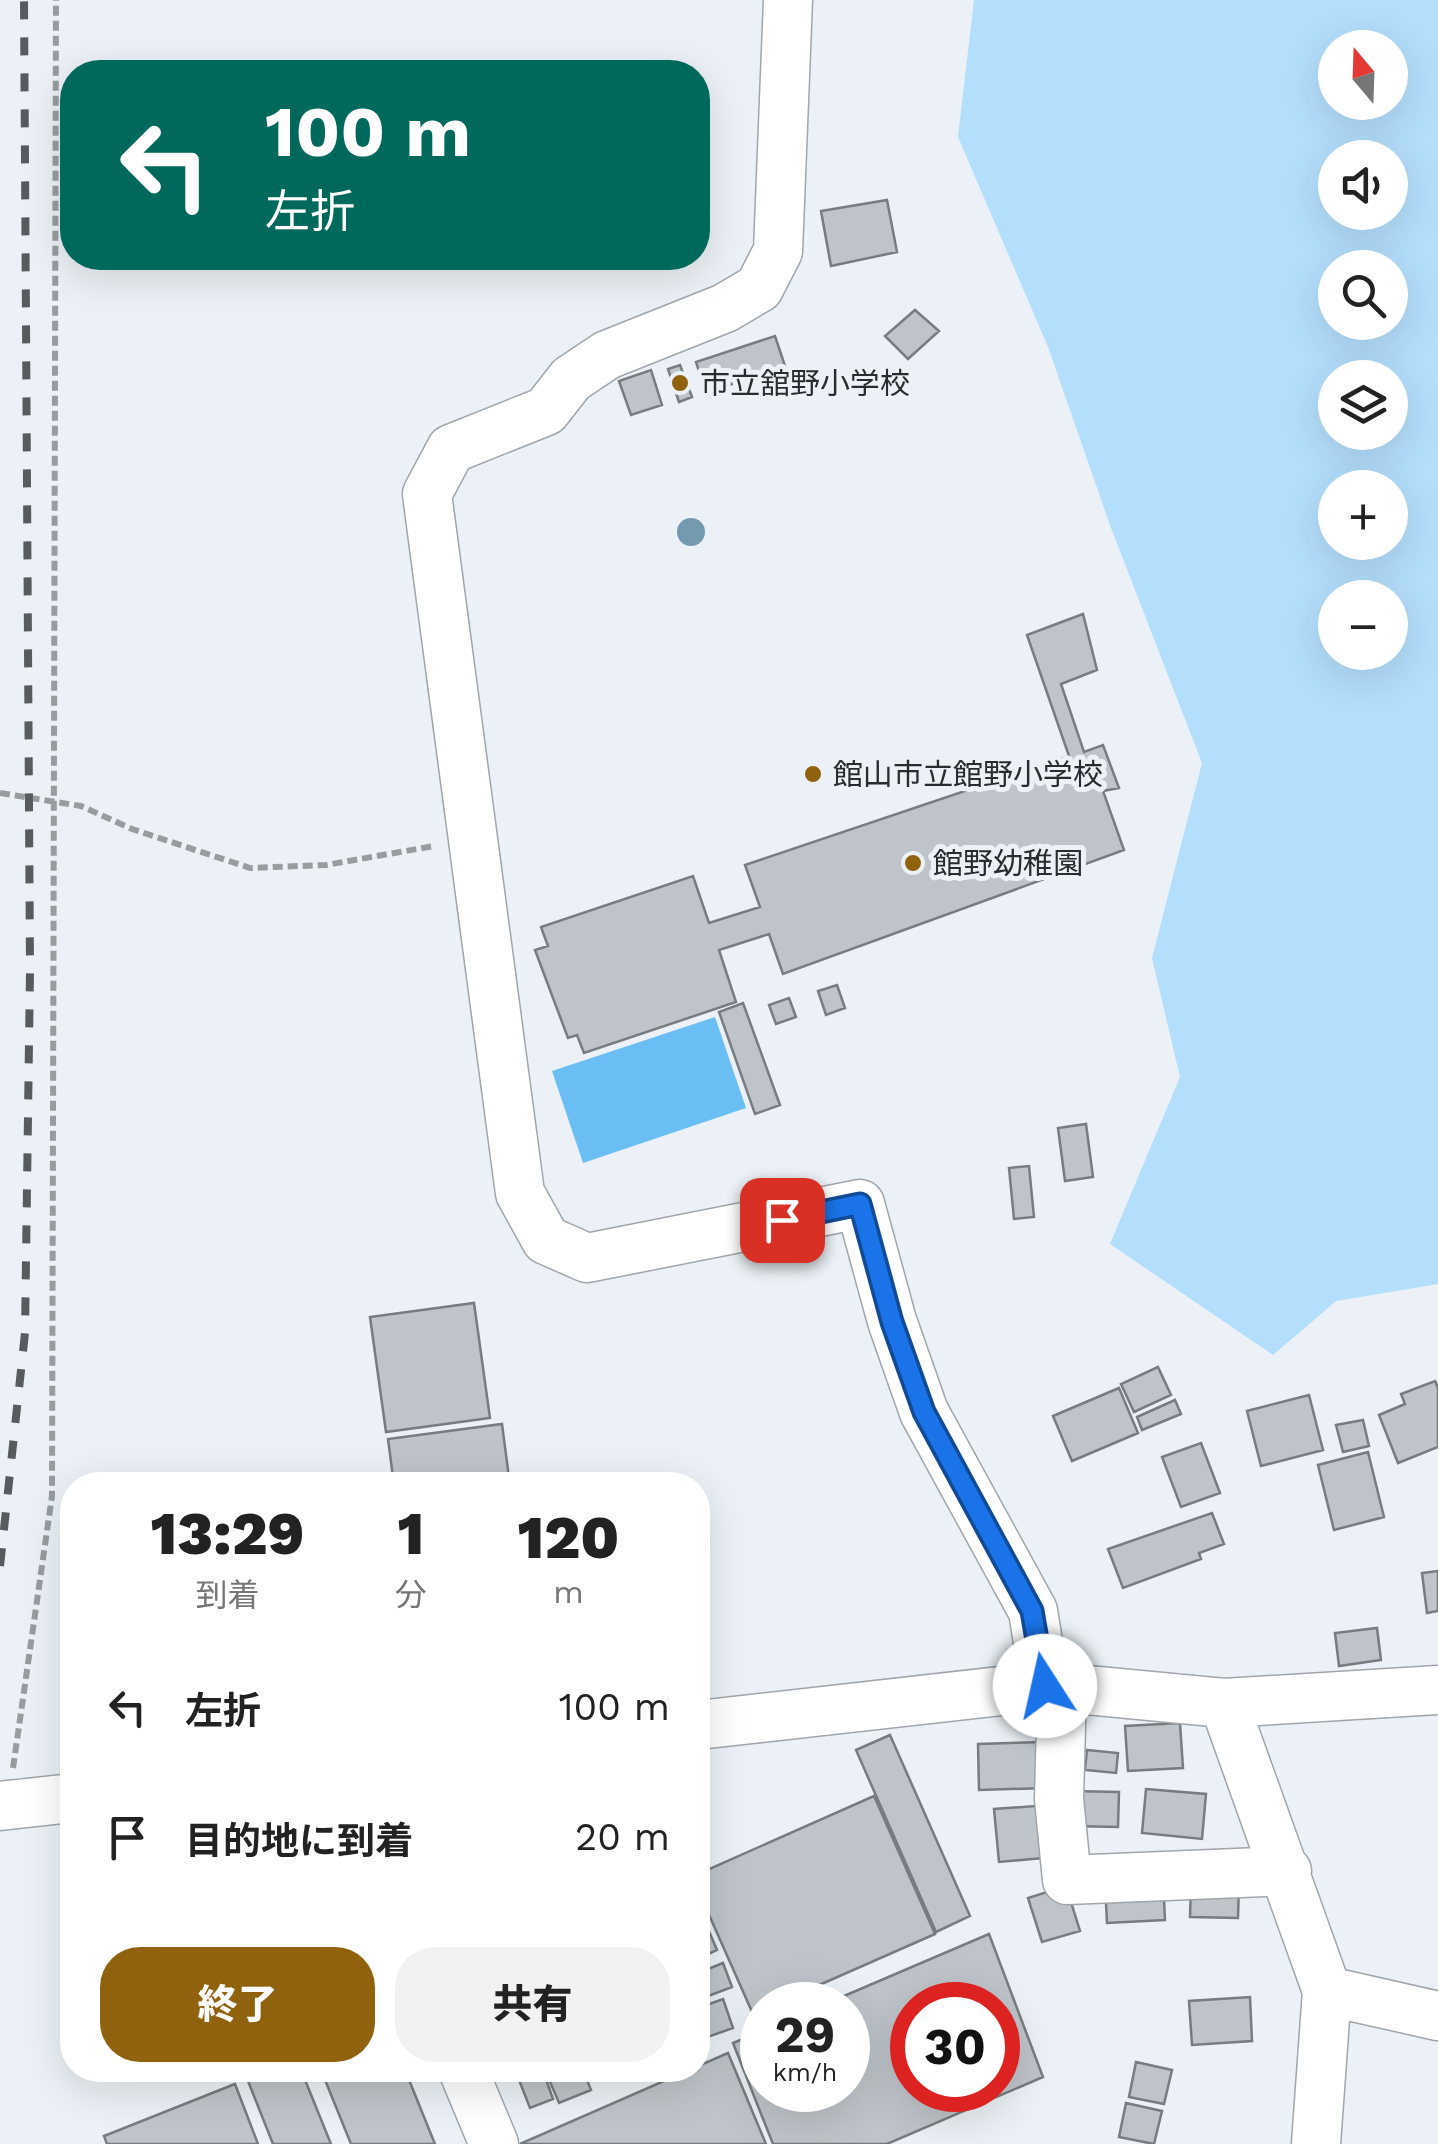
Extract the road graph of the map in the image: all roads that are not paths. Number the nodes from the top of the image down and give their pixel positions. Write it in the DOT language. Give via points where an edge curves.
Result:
graph roads {
  1 [pos="788,0"];
  2 [pos="1054,1687"];
  3 [pos="1438,1690"];
  4 [pos="1224,1703"];
  5 [pos="710,1724"];
  6 [pos="60,1799"];
  7 [pos="3,1806"];
  8 [pos="1286,1871"];
  9 [pos="1327,1991"];
  10 [pos="1438,2016"];
  11 [pos="468,2082"];
  12 [pos="494,2144"];
  13 [pos="1316,2144"];
  1 -- 2 [label="street" via="778,251 759,288 607,355 571,379 546,412 451,448 427,494 520,1192 546,1240 587,1258 860,1204 924,1412 1032,1611"];
  2 -- 4 [label="street"];
  2 -- 5 [label="street"];
  2 -- 8 [label="street" via="1067,1880"];
  3 -- 4 [label="street"];
  4 -- 8 [label="street"];
  6 -- 7 [label="street"];
  8 -- 9 [label="street"];
  9 -- 10 [label="street"];
  9 -- 13 [label="street"];
  11 -- 12 [label="street"];
}
